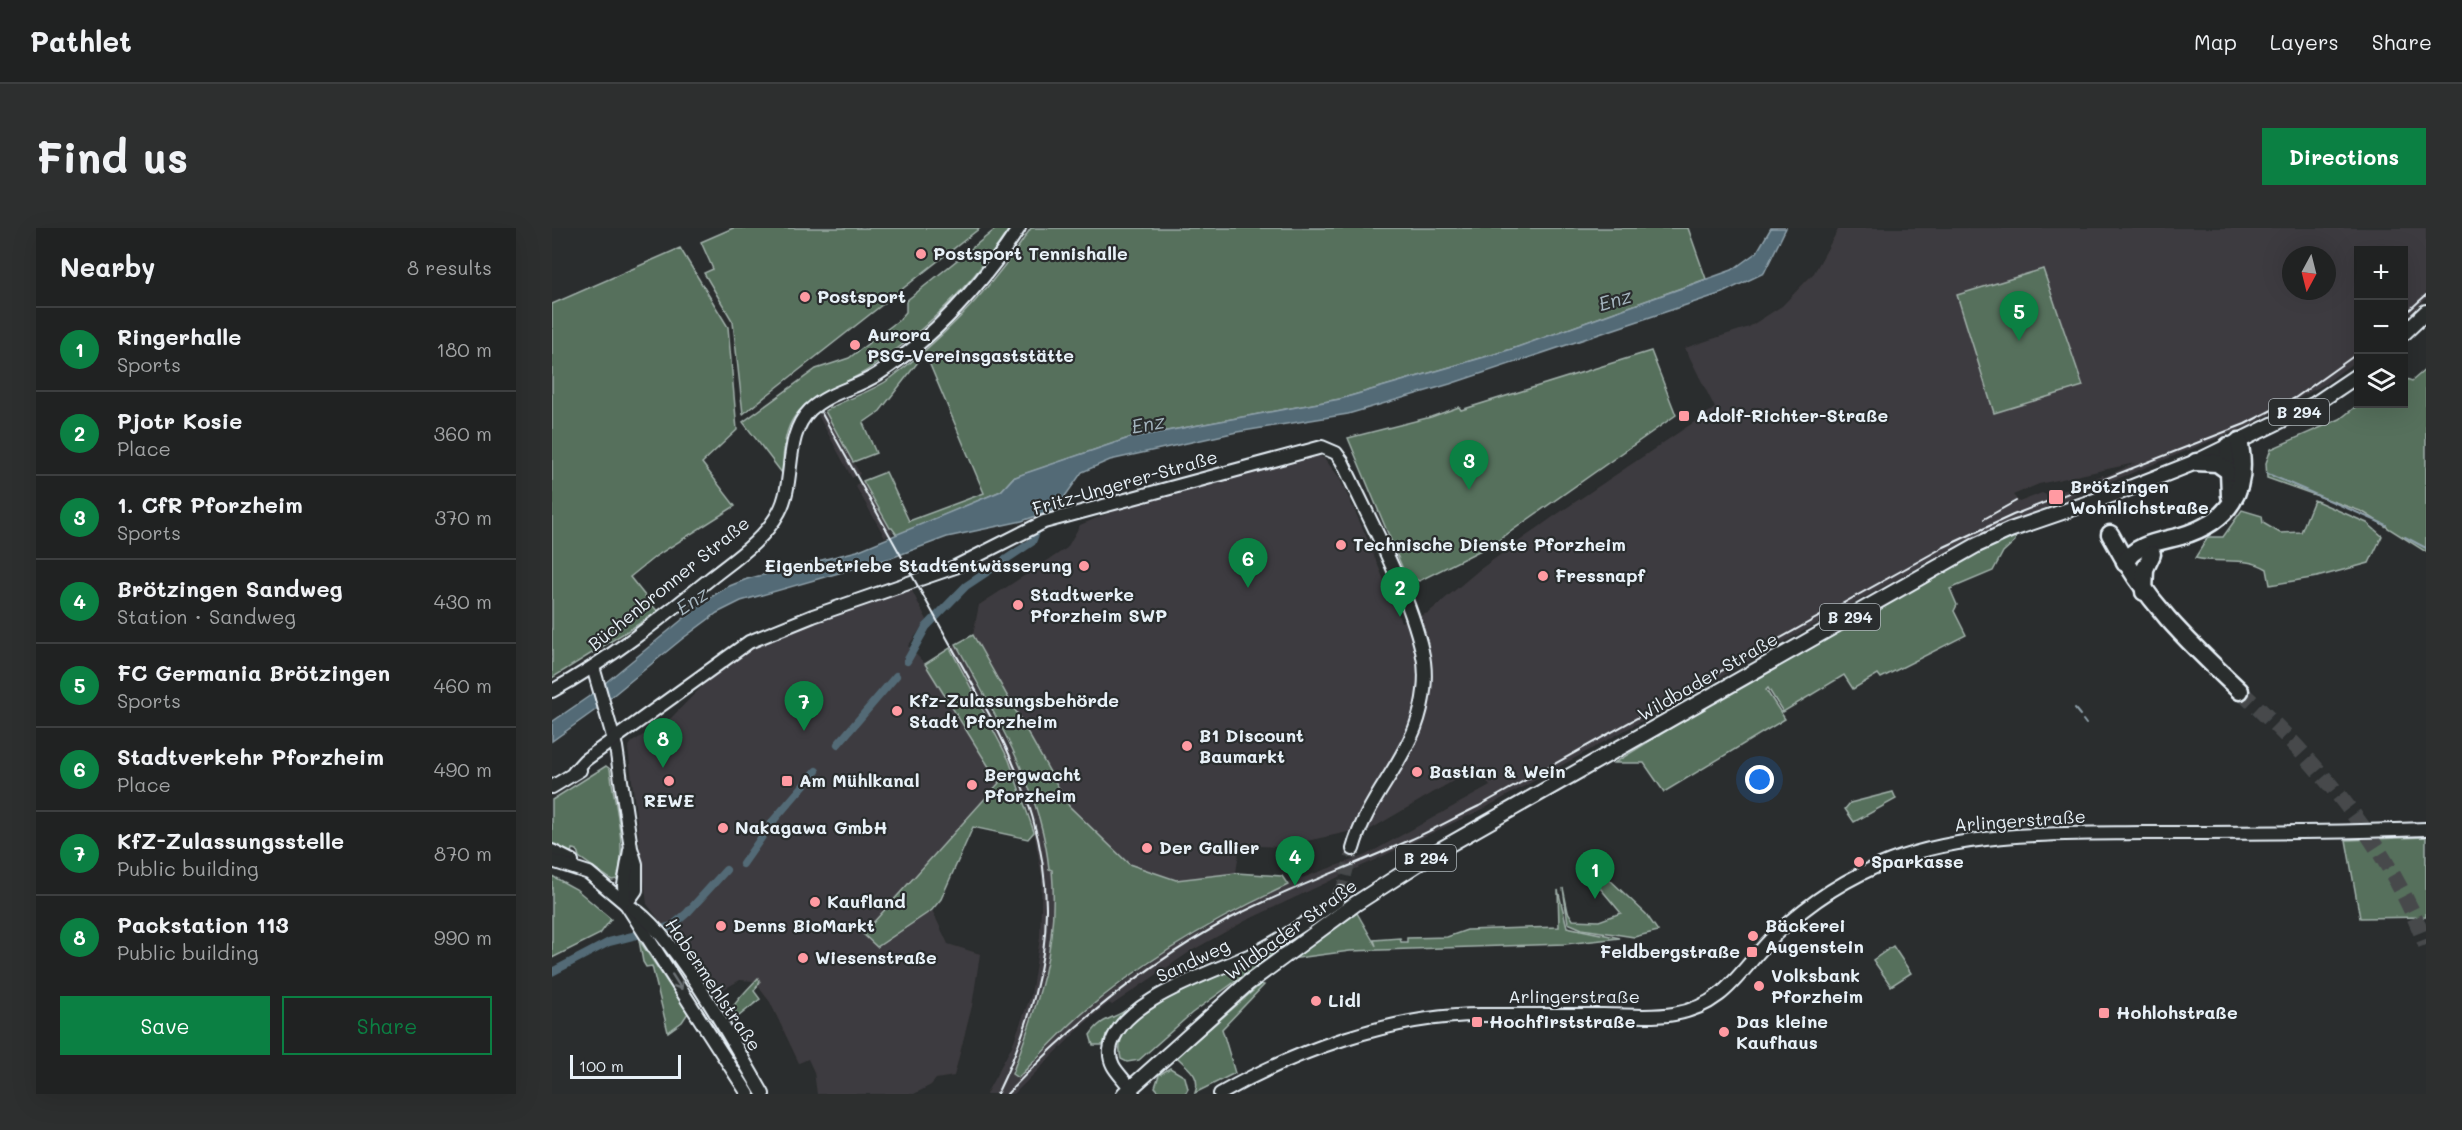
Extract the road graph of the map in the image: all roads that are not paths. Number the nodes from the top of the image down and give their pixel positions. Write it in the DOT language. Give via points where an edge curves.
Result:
graph roads {
  1 [pos="1019,228"];
  2 [pos="2426,312"];
  3 [pos="2408,328"];
  4 [pos="2354,378"];
  5 [pos="2233,444"];
  6 [pos="2196,462"];
  7 [pos="2230,472"];
  8 [pos="2227,508"];
  9 [pos="2110,534"];
  10 [pos="2184,535"];
  11 [pos="2152,554"];
  12 [pos="2125,563"];
  13 [pos="2144,592"];
  14 [pos="593,667"];
  15 [pos="552,691"];
  16 [pos="2240,691"];
  17 [pos="615,743"];
  18 [pos="552,787"];
  19 [pos="2426,828"];
  20 [pos="1354,844"];
  21 [pos="552,851"];
  22 [pos="552,861"];
  23 [pos="580,869"];
  24 [pos="1341,893"];
  25 [pos="626,904"];
  26 [pos="658,942"];
  27 [pos="1129,1092"];
  28 [pos="748,1094"];
  29 [pos="763,1094"];
  30 [pos="1146,1094"];
  31 [pos="1220,1094"];
  1 -- 14 [label="main road, Büchenbronner Straße" via="970,290 904,355 876,375 809,411 795,439 785,497 765,531 687,598"];
  2 -- 3 [label="main road"];
  4 -- 5 [label="main road, Wildbader Straße / B 294" via="2315,404"];
  5 -- 6 [label="main road, Wildbader Straße / B 294"];
  5 -- 7 [label="highway"];
  5 -- 8 [label="highway" via="2242,459 2239,491"];
  6 -- 7 [label="highway" via="2217,463"];
  6 -- 27 [label="main road, Wildbader Straße / B 294" via="1977,545 1436,852 1355,904 1248,983"];
  7 -- 8 [label="highway"];
  8 -- 10 [label="highway"];
  9 -- 12 [label="highway"];
  10 -- 11 [label="highway"];
  10 -- 12 [label="highway" via="2133,551"];
  11 -- 12 [label="highway"];
  11 -- 13 [label="highway" via="2145,570"];
  12 -- 13 [label="highway"];
  13 -- 16 [label="highway"];
  14 -- 15 [label="main road"];
  14 -- 17 [label="main road, Büchenbronner Straße"];
  17 -- 18 [label="main road, Fritz-Ungerer-Straße" via="589,766"];
  17 -- 20 [label="main road, Fritz-Ungerer-Straße" via="643,726 656,711 749,642 955,567 1044,522 1322,447 1336,453 1342,461 1407,604 1422,652 1424,689 1415,726 1366,812"];
  17 -- 25 [label="main road, Büchenbronner Straße" via="636,864 637,885"];
  19 -- 31 [label="main road, Arlingerstraße" via="2064,835 1946,845 1888,862 1829,892 1774,935 1733,985 1689,1010 1658,1015 1423,1020 1336,1042 1295,1057"];
  21 -- 23 [label="main road, Habermehlstraße"];
  22 -- 23 [label="main road, Habermehlstraße"];
  23 -- 25 [label="main road, Habermehlstraße"];
  24 -- 27 [label="main road, Sandweg" via="1337,901 1282,938 1187,982 1131,1016 1115,1036 1110,1052 1115,1070"];
  25 -- 26 [label="main road, Habermehlstraße"];
  26 -- 28 [label="main road, Habermehlstraße, one-way"];
  26 -- 29 [label="main road, Habermehlstraße" via="723,1027"];
  27 -- 30 [label="main road"];
}
